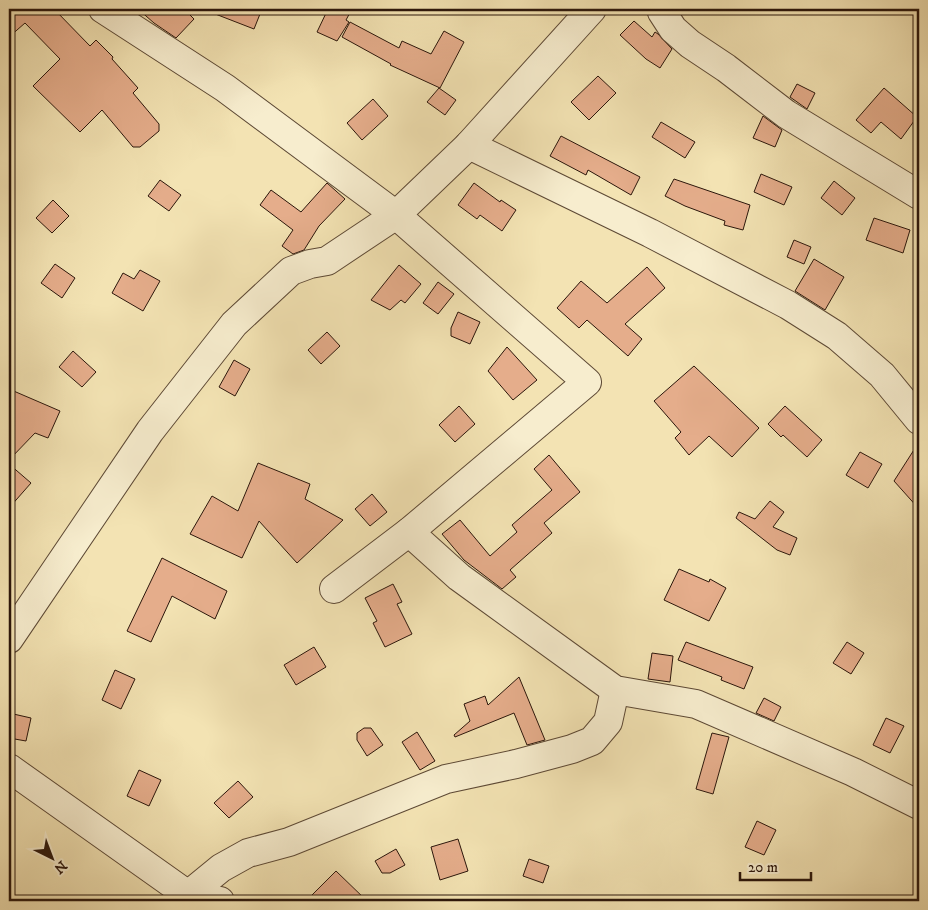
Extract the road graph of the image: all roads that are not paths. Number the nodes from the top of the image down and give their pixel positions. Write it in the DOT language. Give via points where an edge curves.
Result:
graph roads {
  1 [pos="103,9"];
  2 [pos="592,9"];
  3 [pos="661,9"];
  4 [pos="468,145"];
  5 [pos="919,195"];
  6 [pos="396,215"];
  7 [pos="919,420"];
  8 [pos="409,532"];
  9 [pos="334,590"];
  10 [pos="9,638"];
  11 [pos="615,690"];
  12 [pos="9,768"];
  13 [pos="919,805"];
  14 [pos="188,895"];
  15 [pos="220,901"];
  1 -- 6 [label="street" via="225,88"];
  2 -- 4 [label="street"];
  3 -- 5 [label="street" via="673,29 690,44 786,114"];
  4 -- 6 [label="street"];
  4 -- 7 [label="street" via="650,233 788,305 837,336 882,375"];
  6 -- 8 [label="street" via="587,382"];
  6 -- 10 [label="street" via="327,261 291,271 234,324 150,431"];
  8 -- 9 [label="street"];
  8 -- 11 [label="street" via="459,577"];
  11 -- 13 [label="street" via="696,704 853,772"];
  11 -- 14 [label="street" via="608,722 592,741 516,764 446,778 289,842 248,853 221,868"];
  12 -- 14 [label="street"];
  14 -- 15 [label="street"];
}
